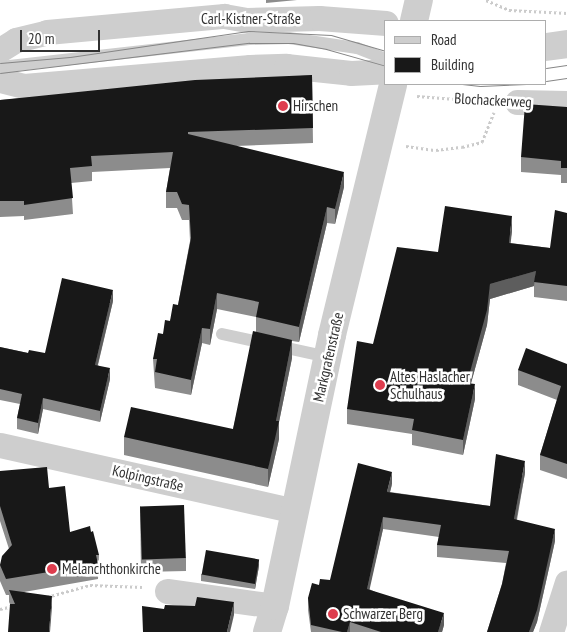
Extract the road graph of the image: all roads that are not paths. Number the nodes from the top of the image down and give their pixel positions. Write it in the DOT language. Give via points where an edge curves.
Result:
graph roads {
  1 [pos="419,0"];
  2 [pos="414,20"];
  3 [pos="384,23"];
  4 [pos="547,31"];
  5 [pos="567,33"];
  6 [pos="567,44"];
  7 [pos="547,47"];
  8 [pos="0,50"];
  9 [pos="384,58"];
  10 [pos="0,67"];
  11 [pos="0,80"];
  12 [pos="384,82"];
  13 [pos="389,85"];
  14 [pos="510,102"];
  15 [pos="567,102"];
  16 [pos="222,334"];
  17 [pos="328,357"];
  18 [pos="0,445"];
  19 [pos="295,511"];
  20 [pos="567,582"];
  21 [pos="167,591"];
  22 [pos="275,606"];
  23 [pos="267,632"];
  24 [pos="551,632"];
  1 -- 2 [label="street"];
  3 -- 8 [label="street, Carl-Kistner-Straße" via="319,18 247,20 224,16 46,32 16,40"];
  4 -- 5 [label="street"];
  6 -- 7 [label="street"];
  9 -- 10 [label="lane" via="357,48 289,38 249,39"];
  11 -- 12 [label="street" via="24,86 286,66 351,73"];
  13 -- 17 [label="street, Markgrafenstraße"];
  14 -- 15 [label="street, Blochackerweg"];
  16 -- 17 [label="lane"];
  17 -- 19 [label="street, Markgrafenstraße"];
  18 -- 19 [label="street, Kolpingstraße"];
  19 -- 22 [label="street, Markgrafenstraße"];
  20 -- 24 [label="street"];
  21 -- 22 [label="street"];
  22 -- 23 [label="street, Markgrafenstraße"];
}
